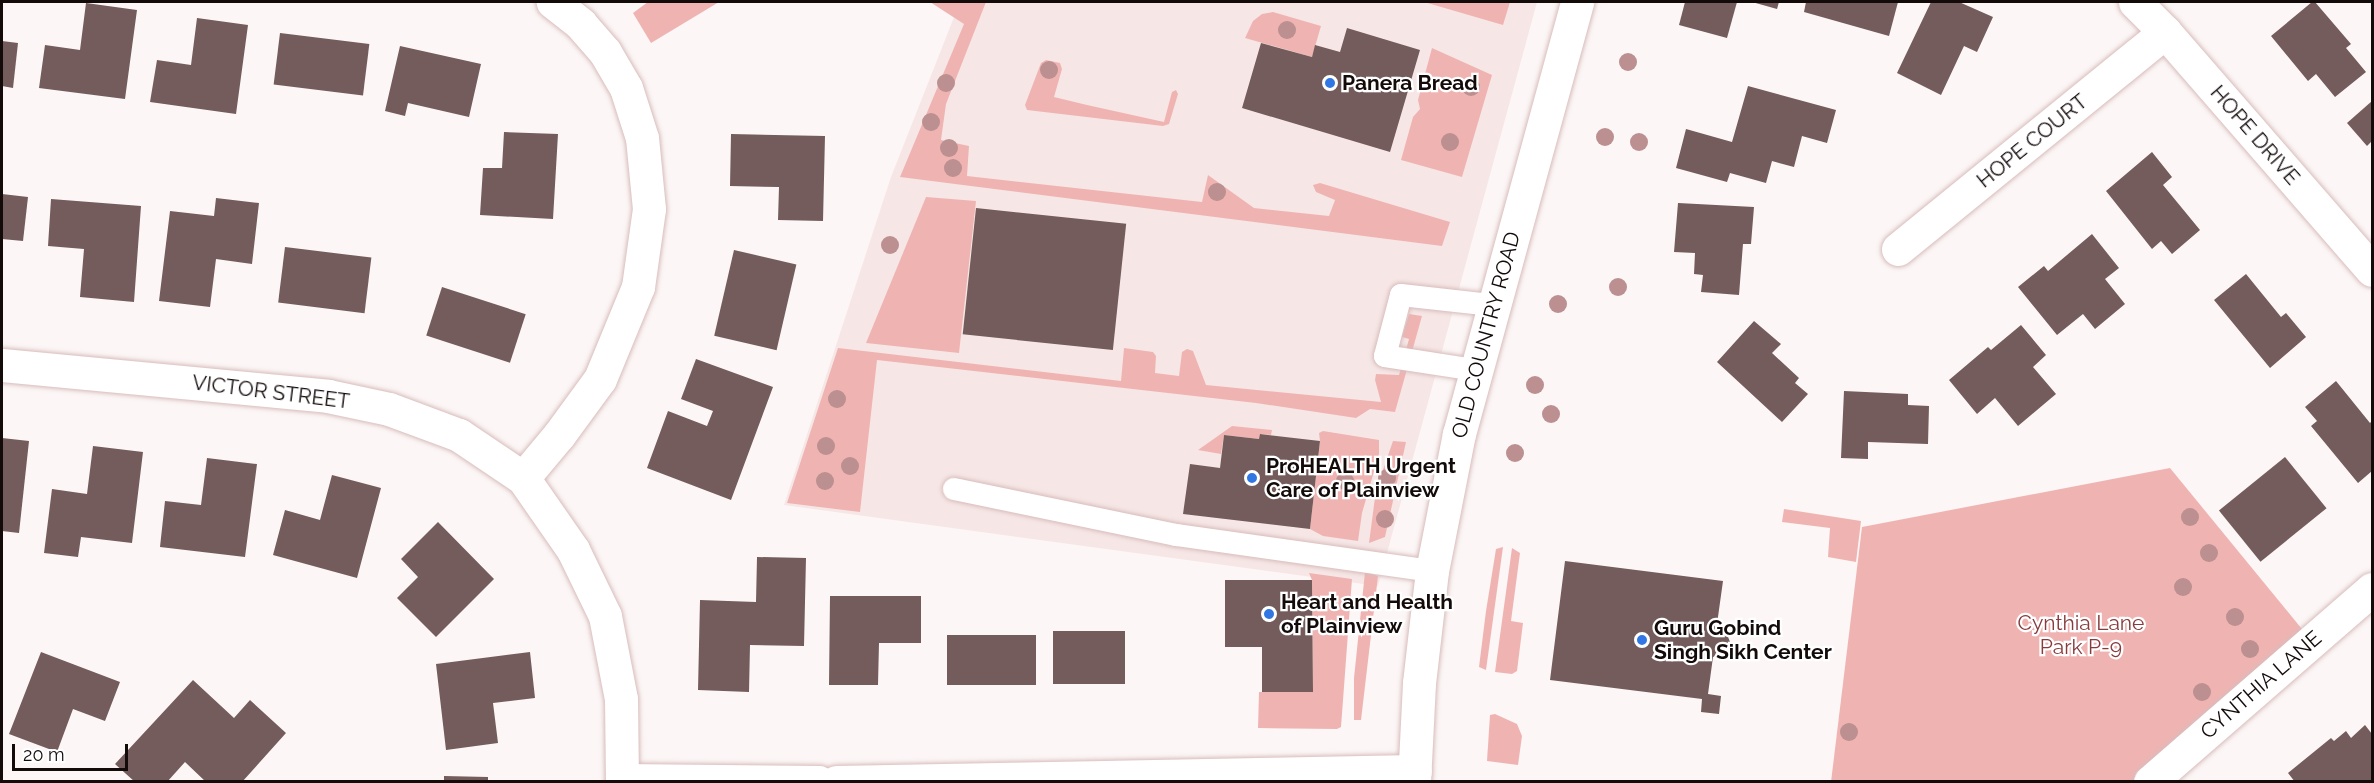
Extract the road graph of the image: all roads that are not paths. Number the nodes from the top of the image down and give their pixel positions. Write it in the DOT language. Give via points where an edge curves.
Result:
graph roads {
  1 [pos="553,2"];
  2 [pos="1577,2"];
  3 [pos="2134,2"];
  4 [pos="2165,32"];
  5 [pos="1898,249"];
  6 [pos="2373,270"];
  7 [pos="1492,305"];
  8 [pos="2,365"];
  9 [pos="1475,370"];
  10 [pos="523,478"];
  11 [pos="954,489"];
  12 [pos="1432,571"];
  13 [pos="2373,589"];
  14 [pos="1414,776"];
  15 [pos="622,781"];
  16 [pos="819,782"];
  17 [pos="836,782"];
  18 [pos="2150,782"];
  1 -- 10 [label="street" via="593,38 626,88 642,138 649,209 638,287 600,379"];
  2 -- 7 [label="street, OLD COUNTRY ROAD"];
  3 -- 4 [label="street, HOPE DRIVE"];
  4 -- 5 [label="street, HOPE COURT"];
  4 -- 6 [label="street, HOPE DRIVE"];
  7 -- 9 [label="street, OLD COUNTRY ROAD"];
  7 -- 9 [label="lane" via="1401,295 1385,356"];
  8 -- 10 [label="street, VICTOR STREET" via="358,402 459,435"];
  9 -- 12 [label="street, OLD COUNTRY ROAD" via="1458,434"];
  10 -- 15 [label="street" via="573,550 605,616 621,699"];
  11 -- 12 [label="lane" via="1176,535"];
  12 -- 14 [label="street, OLD COUNTRY ROAD" via="1419,683"];
  13 -- 18 [label="street, CYNTHIA LANE"];
  14 -- 17 [label="street"];
  15 -- 16 [label="street"];
}
